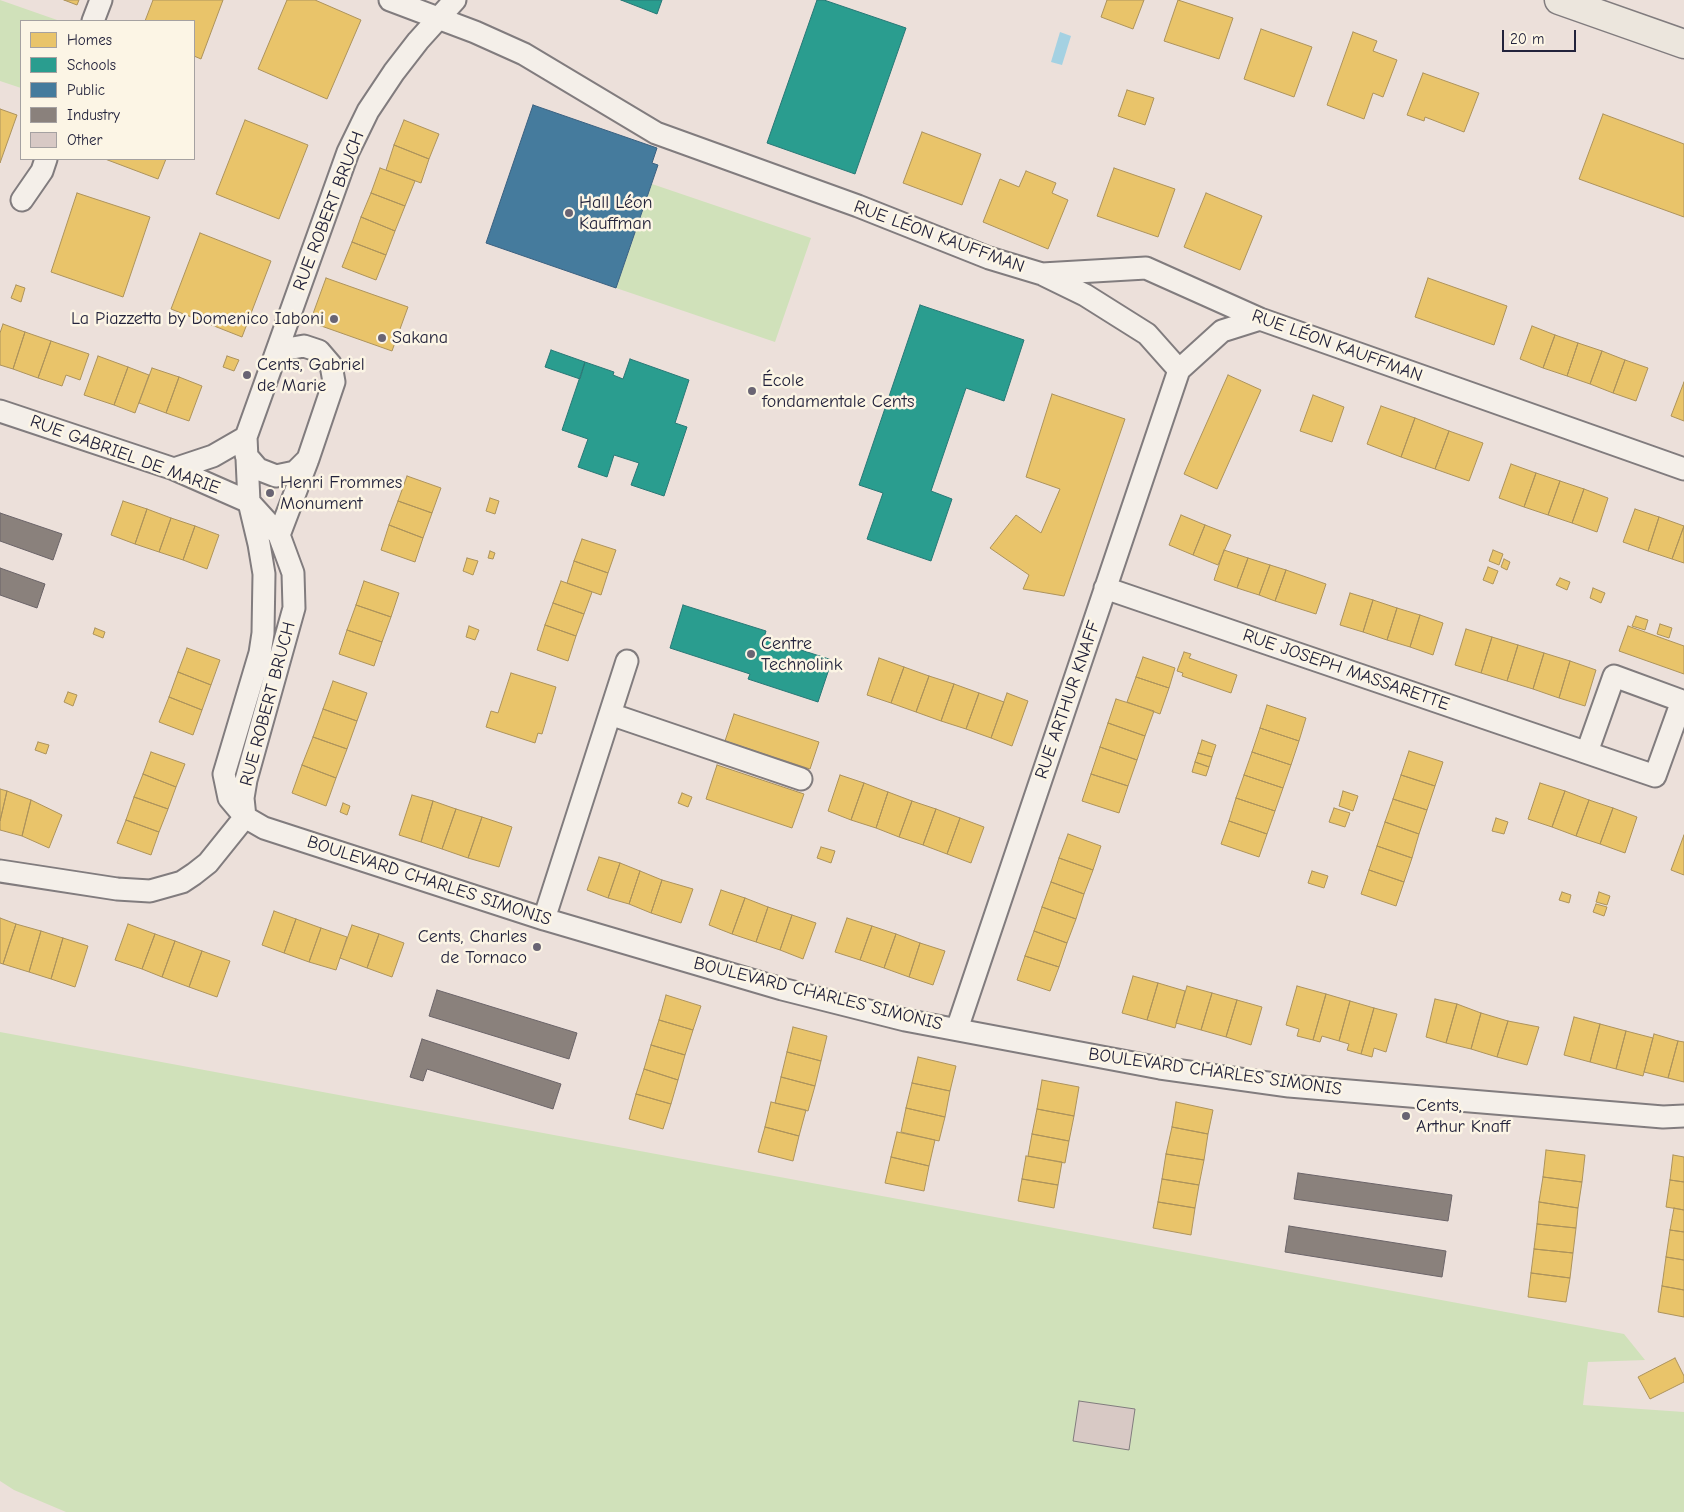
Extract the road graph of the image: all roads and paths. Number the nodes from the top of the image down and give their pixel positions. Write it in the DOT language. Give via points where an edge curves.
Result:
graph roads {
  1 [pos="101,0"];
  2 [pos="390,0"];
  3 [pos="455,0"];
  4 [pos="1558,0"];
  5 [pos="438,19"];
  6 [pos="93,20"];
  7 [pos="1684,44"];
  8 [pos="46,160"];
  9 [pos="22,200"];
  10 [pos="1042,274"];
  11 [pos="1260,319"];
  12 [pos="274,360"];
  13 [pos="1179,370"];
  14 [pos="0,411"];
  15 [pos="246,446"];
  16 [pos="308,459"];
  17 [pos="1684,469"];
  18 [pos="174,470"];
  19 [pos="248,502"];
  20 [pos="279,535"];
  21 [pos="1106,588"];
  22 [pos="627,661"];
  23 [pos="610,714"];
  24 [pos="1587,752"];
  25 [pos="801,779"];
  26 [pos="245,817"];
  27 [pos="0,871"];
  28 [pos="544,918"];
  29 [pos="957,1029"];
  30 [pos="1684,1116"];
  1 -- 6 [label="street"];
  2 -- 5 [label="street, RUE LÉON KAUFFMAN"];
  3 -- 5 [label="street, RUE ROBERT BRUCH"];
  4 -- 7 [label="main road"];
  5 -- 10 [label="street, RUE LÉON KAUFFMAN" via="524,54 656,133 858,206 989,258"];
  5 -- 12 [label="street, RUE ROBERT BRUCH" via="394,72 368,111 348,152"];
  8 -- 9 [label="street"];
  10 -- 11 [label="street, RUE LÉON KAUFFMAN" via="1146,268"];
  10 -- 13 [label="street" via="1084,295 1147,334"];
  11 -- 13 [label="street, RUE ARTHUR KNAFF" via="1222,331"];
  11 -- 17 [label="street, RUE LÉON KAUFFMAN"];
  12 -- 15 [label="street, RUE ROBERT BRUCH"];
  12 -- 16 [label="street" via="287,349 304,346 319,351 331,365 334,382"];
  13 -- 21 [label="street, RUE ARTHUR KNAFF"];
  14 -- 18 [label="street, RUE GABRIEL DE MARIE"];
  15 -- 16 [label="street" via="258,470 276,476 295,472"];
  15 -- 18 [label="street"];
  15 -- 19 [label="street, RUE ROBERT BRUCH"];
  16 -- 20 [label="street"];
  18 -- 19 [label="street, RUE GABRIEL DE MARIE"];
  19 -- 20 [label="street, RUE ROBERT BRUCH"];
  19 -- 26 [label="street, RUE ROBERT BRUCH" via="264,574 263,633 224,774 229,798"];
  20 -- 26 [label="street, RUE ROBERT BRUCH" via="293,573 294,608 246,780 243,798"];
  21 -- 24 [label="street, RUE JOSEPH MASSARETTE"];
  21 -- 29 [label="street, RUE ARTHUR KNAFF"];
  22 -- 23 [label="street"];
  23 -- 25 [label="street"];
  23 -- 28 [label="street"];
  24 -- 24 [label="street, RUE JOSEPH MASSARETTE" via="1655,776 1682,701 1614,676"];
  26 -- 27 [label="street" via="194,874 182,882 150,891 117,890"];
  26 -- 28 [label="street, BOULEVARD CHARLES SIMONIS" via="264,828"];
  28 -- 29 [label="street, BOULEVARD CHARLES SIMONIS" via="782,989 905,1020"];
  29 -- 30 [label="street, BOULEVARD CHARLES SIMONIS" via="1160,1068 1289,1086 1663,1117"];
}
